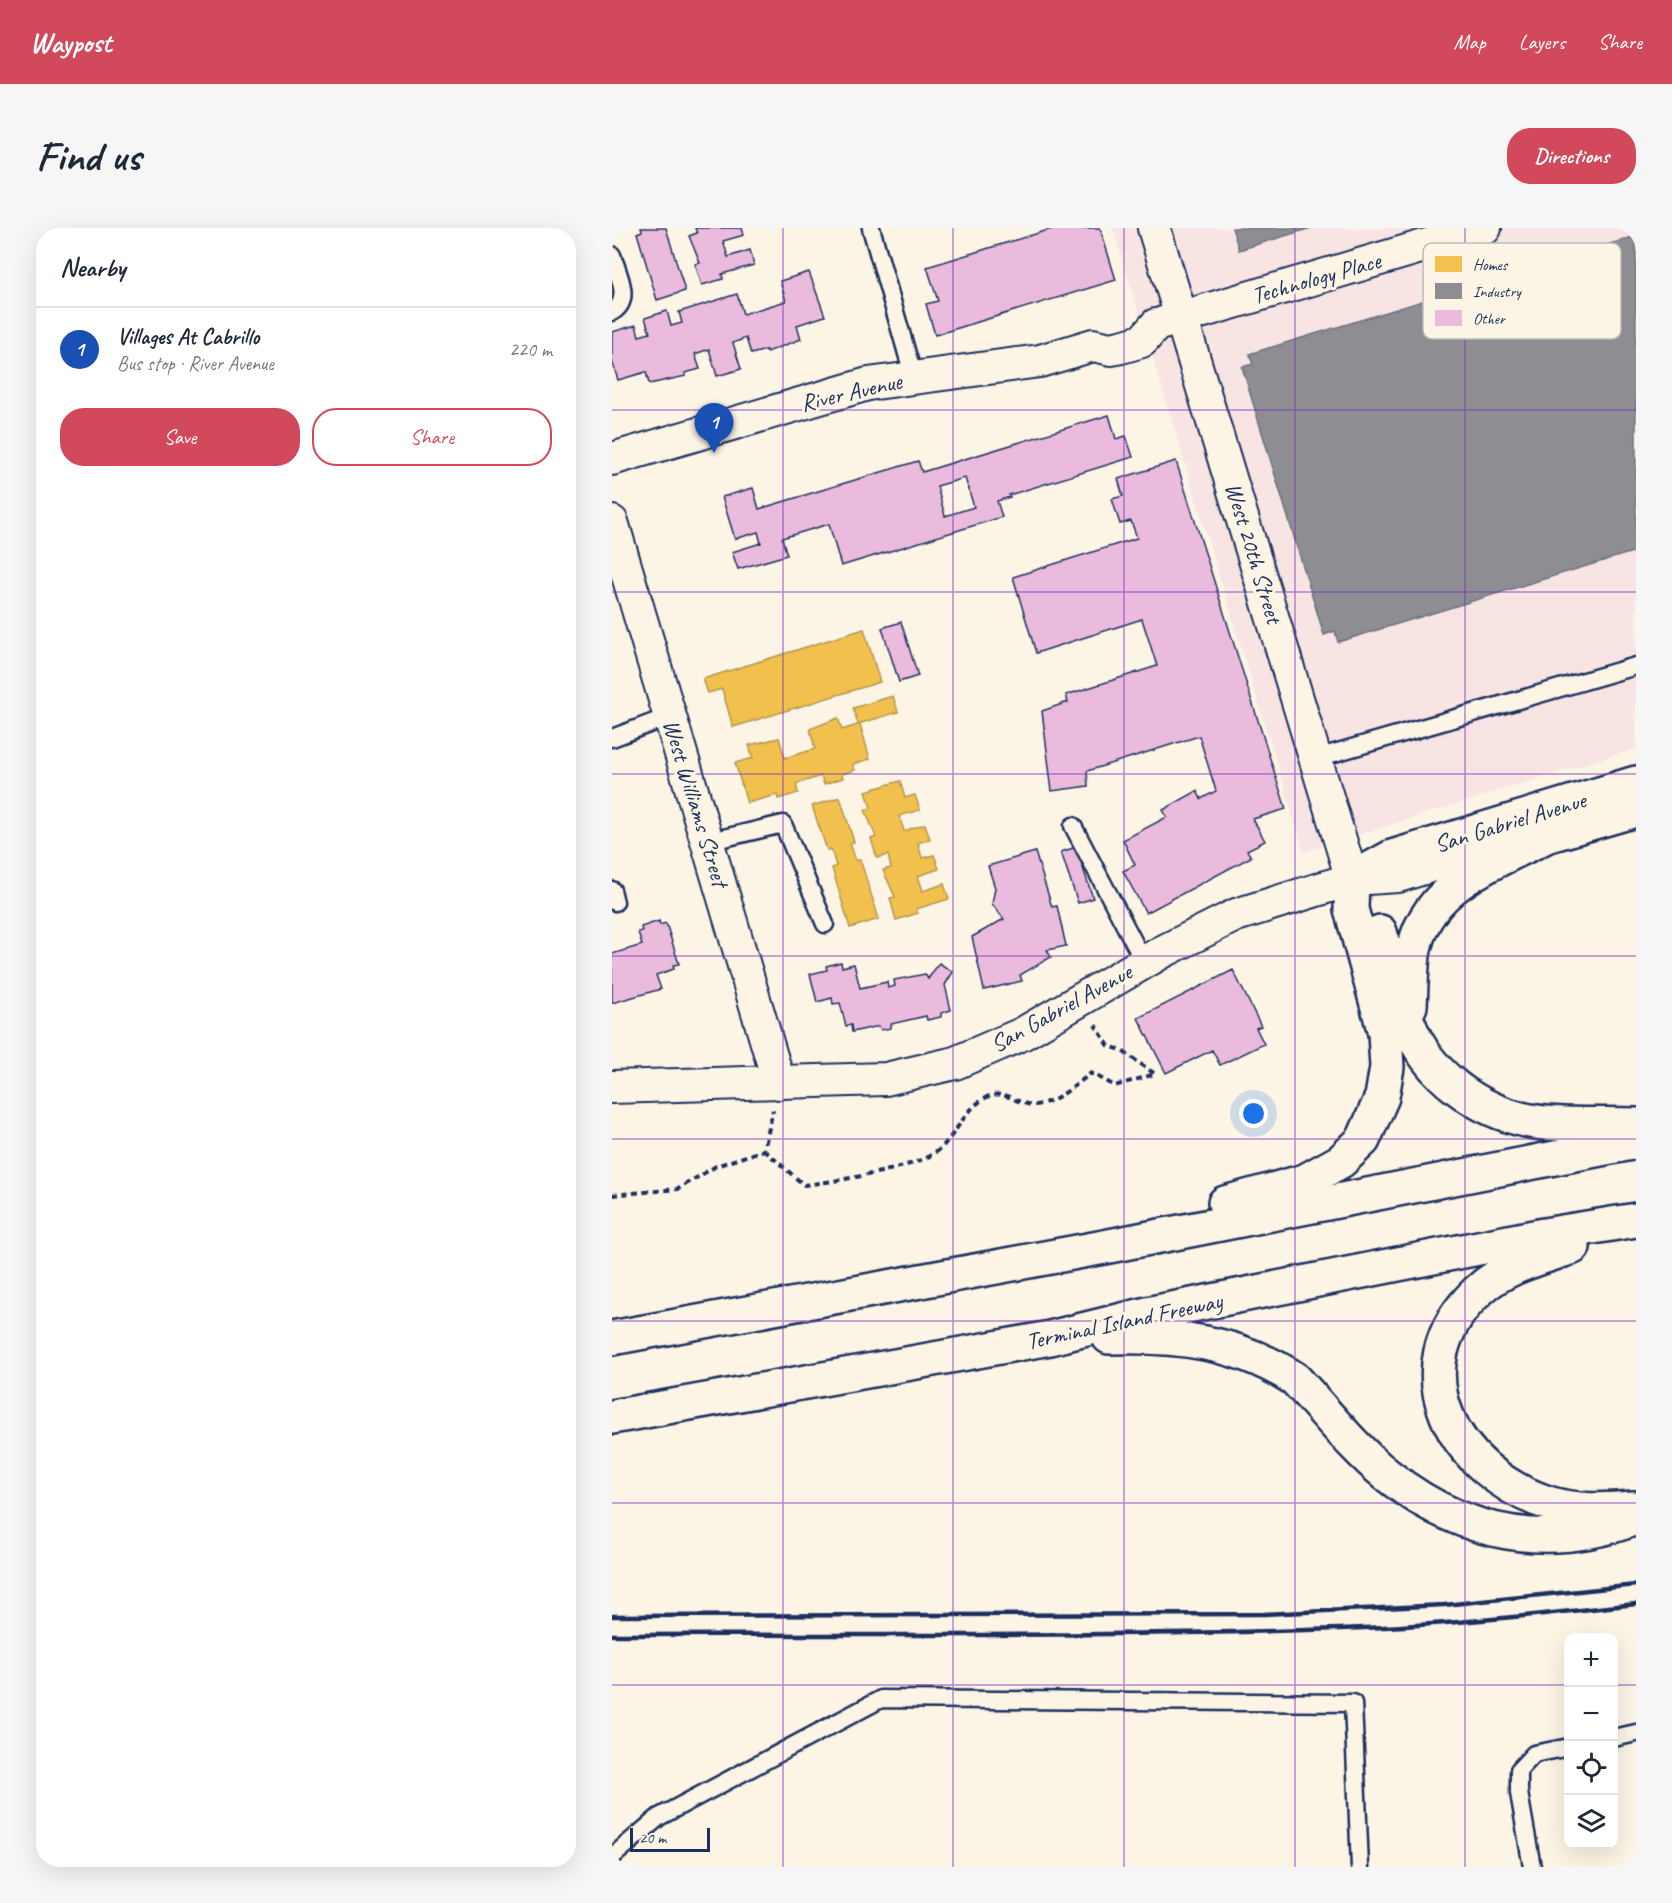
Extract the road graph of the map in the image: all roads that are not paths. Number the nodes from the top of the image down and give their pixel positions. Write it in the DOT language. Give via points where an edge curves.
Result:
graph roads {
  1 [pos="871,228"];
  2 [pos="1154,228"];
  3 [pos="1485,228"];
  4 [pos="1434,243"];
  5 [pos="1423,246"];
  6 [pos="612,255"];
  7 [pos="612,312"];
  8 [pos="1169,321"];
  9 [pos="914,378"];
  10 [pos="612,459"];
  11 [pos="612,522"];
  12 [pos="1636,666"];
  13 [pos="670,716"];
  14 [pos="612,738"];
  15 [pos="1317,758"];
  16 [pos="1636,783"];
  17 [pos="1636,810"];
  18 [pos="1073,826"];
  19 [pos="1546,837"];
  20 [pos="707,842"];
  21 [pos="1352,879"];
  22 [pos="825,924"];
  23 [pos="1144,962"];
  24 [pos="1409,1026"];
  25 [pos="779,1083"];
  26 [pos="612,1087"];
  27 [pos="1636,1125"];
  28 [pos="1636,1142"];
  29 [pos="1636,1220"];
  30 [pos="1636,1227"];
  31 [pos="1099,1248"];
  32 [pos="612,1338"];
  33 [pos="1050,1338"];
  34 [pos="612,1417"];
  35 [pos="1636,1508"];
  36 [pos="1636,1518"];
  37 [pos="1636,1733"];
  38 [pos="1618,1737"];
  39 [pos="1564,1748"];
  40 [pos="612,1857"];
  41 [pos="1360,1867"];
  42 [pos="1532,1867"];
  1 -- 9 [label="lane"];
  2 -- 8 [label="street, West 20th Street"];
  3 -- 4 [label="street, Technology Place"];
  5 -- 8 [label="street, Technology Place"];
  6 -- 7 [label="lane" via="624,293"];
  8 -- 9 [label="street, River Avenue" via="1142,341 1111,349 1094,345 1040,361"];
  8 -- 15 [label="street, West 20th Street"];
  9 -- 10 [label="street, River Avenue" via="868,384"];
  11 -- 13 [label="street, West Williams Street"];
  12 -- 15 [label="lane"];
  13 -- 14 [label="lane"];
  13 -- 20 [label="street, West Williams Street"];
  15 -- 21 [label="street, West 20th Street"];
  16 -- 21 [label="main road, San Gabriel Avenue" via="1392,857"];
  17 -- 19 [label="main road, San Gabriel Avenue"];
  18 -- 23 [label="lane"];
  19 -- 21 [label="street, San Gabriel Avenue" via="1491,847 1398,876"];
  19 -- 24 [label="main road" via="1469,875 1437,903 1420,930 1413,954"];
  20 -- 22 [label="lane" via="783,824"];
  20 -- 25 [label="street, West Williams Street"];
  21 -- 23 [label="street, San Gabriel Avenue" via="1236,915"];
  21 -- 24 [label="main road" via="1371,904"];
  21 -- 31 [label="main road" via="1351,909 1385,1033 1387,1067 1382,1097 1363,1140 1341,1161 1305,1181 1185,1214"];
  23 -- 25 [label="street, San Gabriel Avenue" via="1022,1034 955,1063 886,1079"];
  24 -- 27 [label="main road" via="1439,1071 1457,1088 1488,1107 1530,1121"];
  25 -- 26 [label="street, San Gabriel Avenue"];
  28 -- 31 [label="main road"];
  29 -- 33 [label="main road, Terminal Island Freeway" via="1159,1312"];
  30 -- 35 [label="main road" via="1517,1266 1478,1291 1449,1332 1440,1354 1439,1377 1449,1423 1467,1452 1488,1472 1548,1503 1576,1509"];
  31 -- 32 [label="main road"];
  33 -- 34 [label="main road, Terminal Island Freeway"];
  33 -- 36 [label="main road" via="1181,1338 1223,1345 1259,1358 1295,1379 1387,1474 1441,1510 1476,1526 1551,1537 1604,1530"];
  37 -- 38 [label="lane"];
  39 -- 42 [label="lane" via="1534,1754 1519,1770 1519,1793"];
  40 -- 41 [label="lane" via="659,1816 881,1699 1353,1703"];
}
